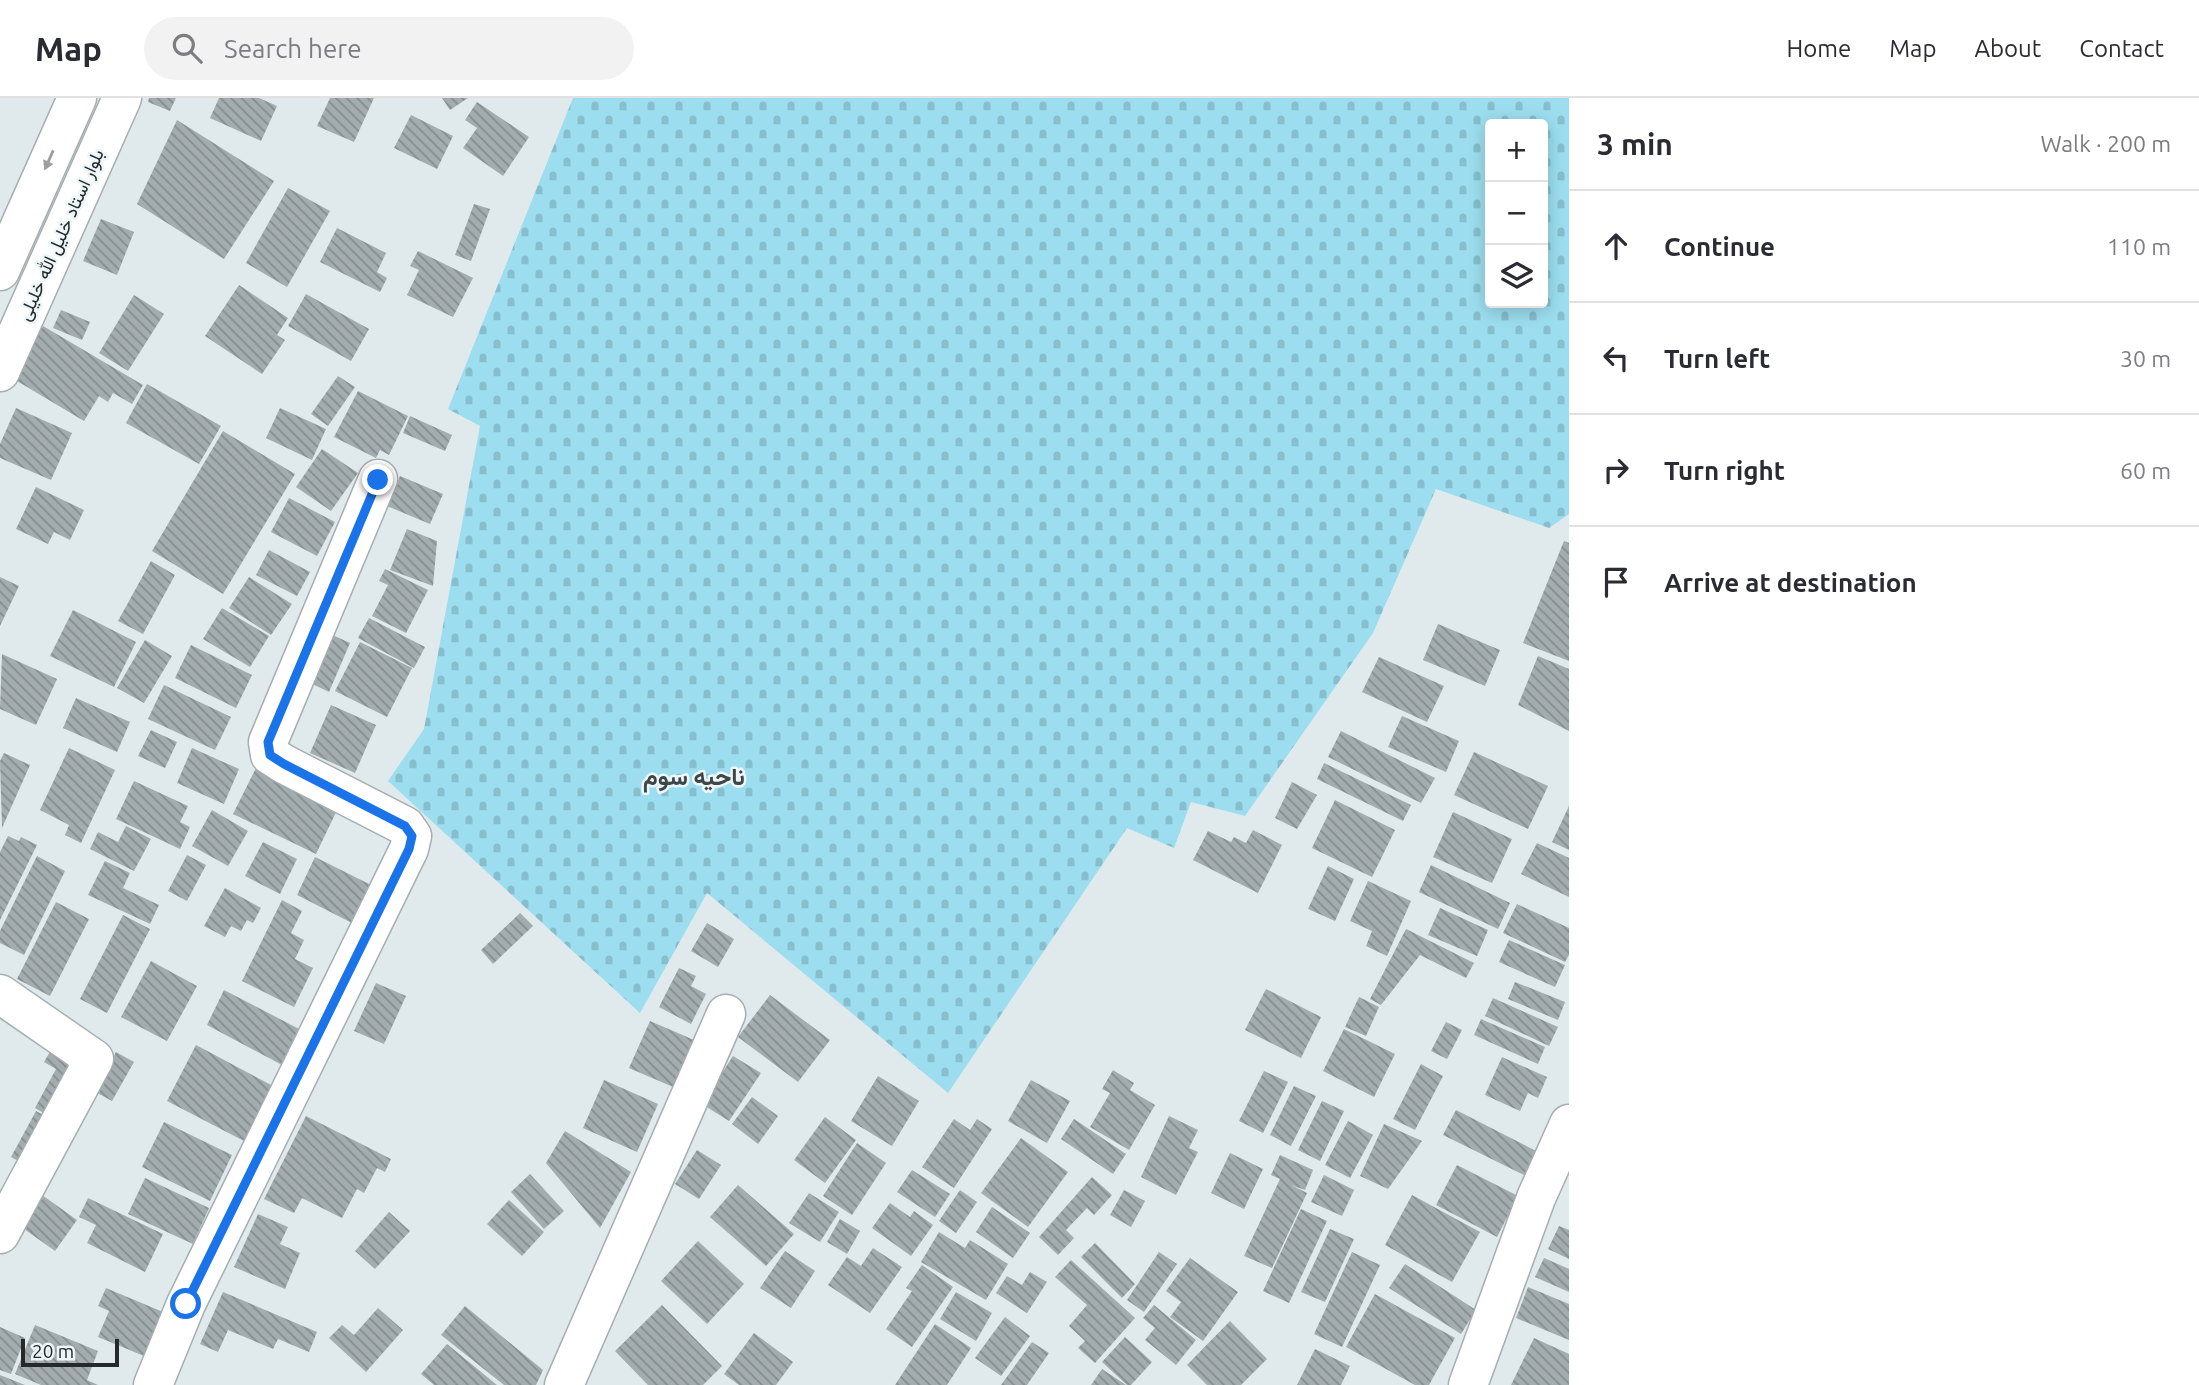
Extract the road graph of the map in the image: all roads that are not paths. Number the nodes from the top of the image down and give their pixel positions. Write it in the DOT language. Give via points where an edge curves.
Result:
graph roads {
  1 [pos="77,98"];
  2 [pos="122,98"];
  3 [pos="0,271"];
  4 [pos="0,372"];
  5 [pos="378,480"];
  6 [pos="0,994"];
  7 [pos="726,1014"];
  8 [pos="1569,1124"];
  9 [pos="0,1234"];
  10 [pos="153,1385"];
  11 [pos="564,1385"];
  12 [pos="1468,1385"];
  1 -- 3 [label="street, one-way"];
  2 -- 4 [label="street, بلوار استاد خلیل الله خلیلی"];
  5 -- 10 [label="street" via="268,742 270,755 284,764 405,826 412,836 409,849 186,1304"];
  6 -- 9 [label="street" via="94,1059"];
  7 -- 11 [label="street"];
  8 -- 12 [label="street" via="1536,1198"];
}
